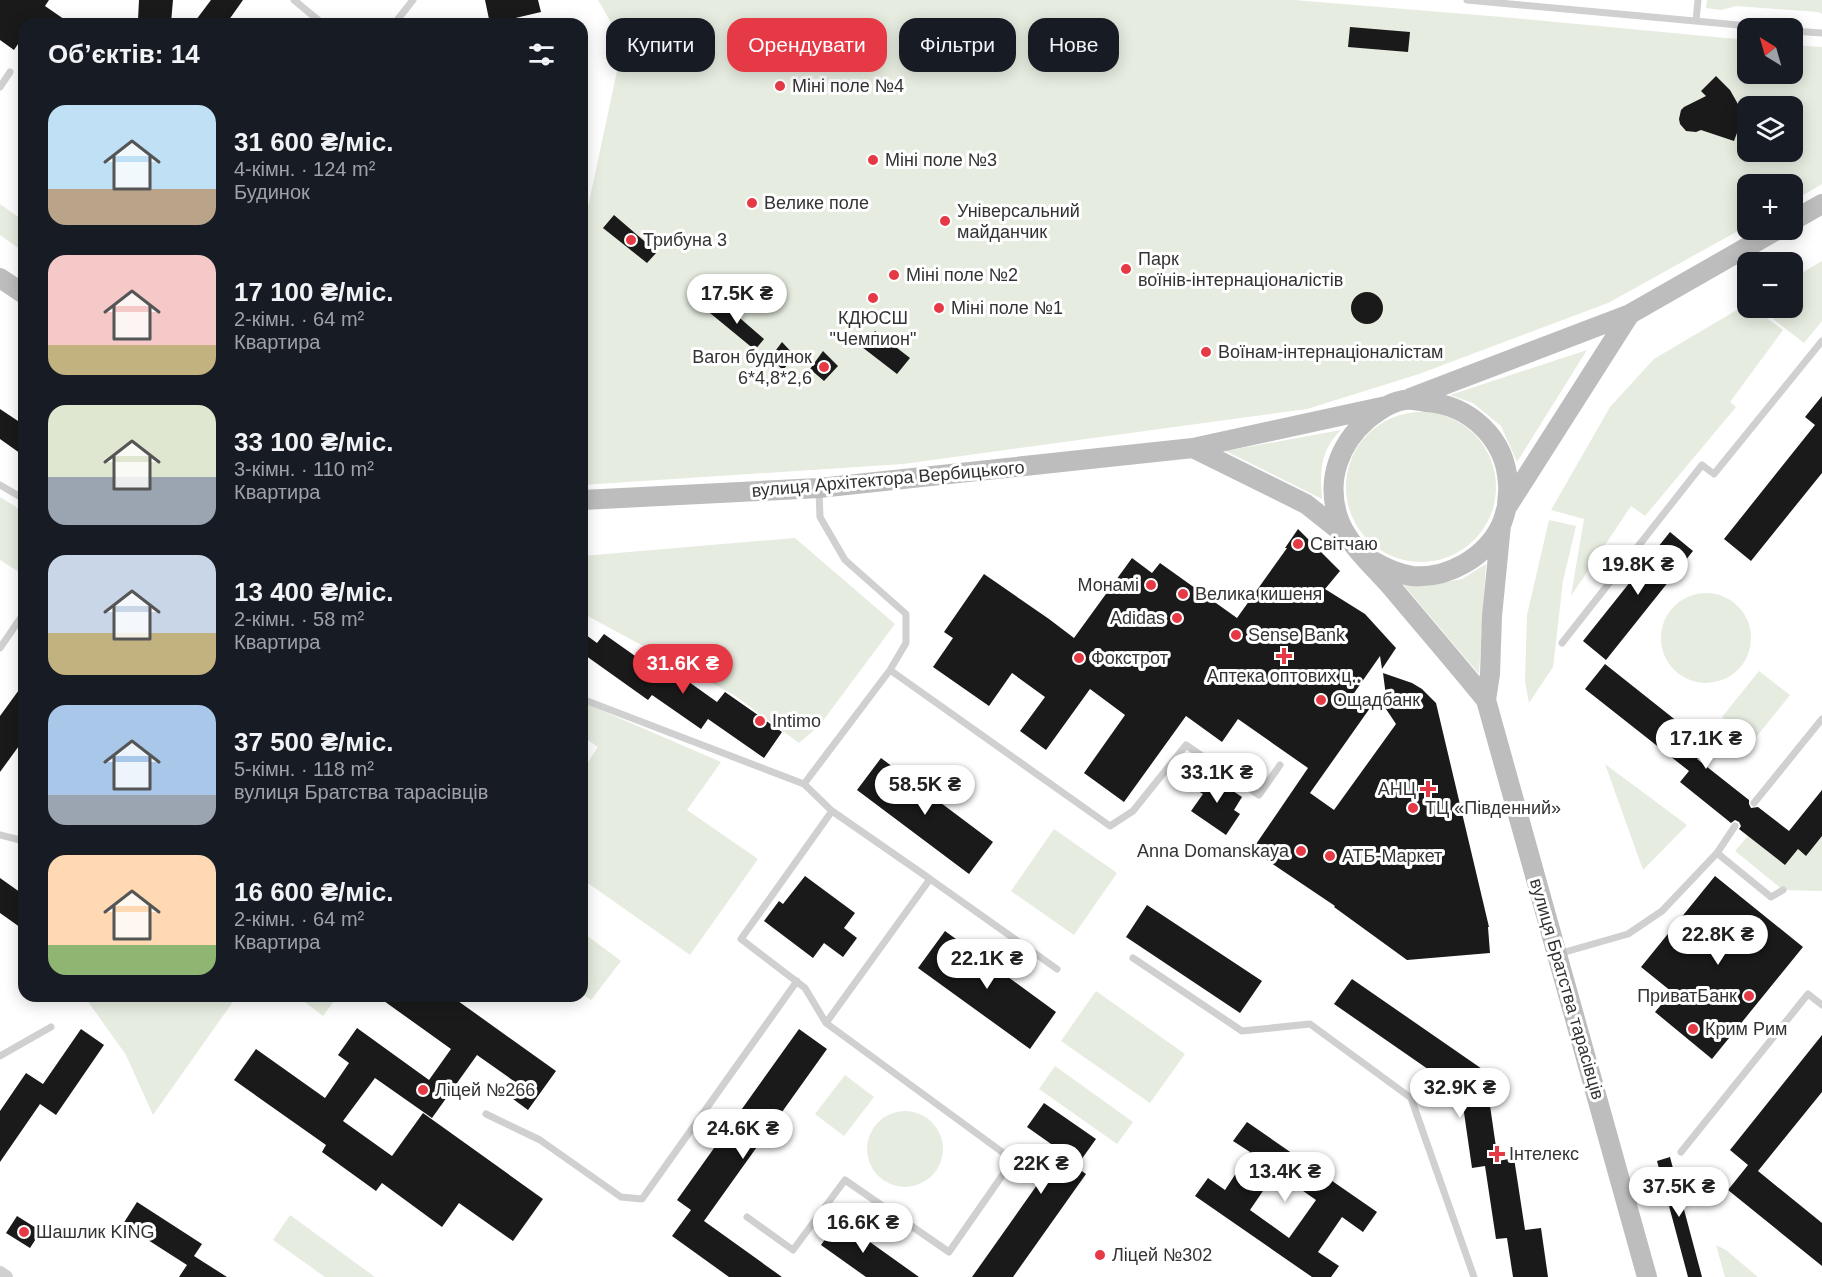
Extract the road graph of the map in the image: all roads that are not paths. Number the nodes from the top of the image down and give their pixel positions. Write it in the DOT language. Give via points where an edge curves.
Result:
graph roads {
  1 [pos="294,0"];
  2 [pos="413,0"];
  3 [pos="1467,0"];
  4 [pos="1698,0"];
  5 [pos="316,18"];
  6 [pos="399,18"];
  7 [pos="1696,21"];
  8 [pos="1737,25"];
  9 [pos="1803,32"];
  10 [pos="1822,33"];
  11 [pos="10,72"];
  12 [pos="0,87"];
  13 [pos="1822,204"];
  14 [pos="1803,215"];
  15 [pos="1760,240"];
  16 [pos="0,278"];
  17 [pos="18,290"];
  18 [pos="1630,314"];
  19 [pos="1822,341"];
  20 [pos="1395,403"];
  21 [pos="1193,448"];
  22 [pos="0,485"];
  23 [pos="819,488"];
  24 [pos="18,496"];
  25 [pos="588,500"];
  26 [pos="1504,516"];
  27 [pos="1349,539"];
  28 [pos="1365,557"];
  29 [pos="18,622"];
  30 [pos="1562,643"];
  31 [pos="0,648"];
  32 [pos="890,670"];
  33 [pos="1486,700"];
  34 [pos="588,701"];
  35 [pos="1822,719"];
  36 [pos="1280,765"];
  37 [pos="804,784"];
  38 [pos="1754,804"];
  39 [pos="832,811"];
  40 [pos="1735,826"];
  41 [pos="0,835"];
  42 [pos="18,840"];
  43 [pos="1717,854"];
  44 [pos="930,879"];
  45 [pos="1783,890"];
  46 [pos="1558,954"];
  47 [pos="1133,958"];
  48 [pos="1058,969"];
  49 [pos="797,981"];
  50 [pos="1822,1005"];
  51 [pos="826,1023"];
  52 [pos="51,1027"];
  53 [pos="0,1056"];
  54 [pos="486,1114"];
  55 [pos="1682,1152"];
  56 [pos="747,1217"];
  57 [pos="0,1273"];
  58 [pos="6,1277"];
  59 [pos="1474,1277"];
  60 [pos="1647,1277"];
  1 -- 5 [label="lane"];
  2 -- 6 [label="lane"];
  3 -- 7 [label="lane"];
  4 -- 7 [label="lane"];
  7 -- 8 [label="lane"];
  9 -- 10 [label="lane"];
  11 -- 12 [label="lane"];
  13 -- 14 [label="street"];
  15 -- 18 [label="street, вулиця Архітектора Вербицького"];
  16 -- 17 [label="street"];
  18 -- 20 [label="street, вулиця Архітектора Вербицького"];
  18 -- 26 [label="street, вулиця Архітектора Вербицького"];
  19 -- 30 [label="lane" via="1714,474 1702,465"];
  20 -- 21 [label="street, вулиця Архітектора Вербицького"];
  20 -- 26 [label="street" via="1440,403 1462,411 1480,424 1495,441 1504,462 1508,484"];
  20 -- 27 [label="street" via="1356,430 1342,450 1333,495 1338,518"];
  21 -- 23 [label="street, вулиця Архітектора Вербицького"];
  21 -- 27 [label="street" via="1306,504"];
  22 -- 24 [label="lane"];
  23 -- 25 [label="street, вулиця Архітектора Вербицького"];
  23 -- 32 [label="lane" via="820,517 845,560 906,614 906,643"];
  26 -- 28 [label="street, вулиця Архітектора Вербицького" via="1483,551 1462,566 1438,574 1413,576 1388,570"];
  26 -- 33 [label="street, вулиця Братства тарасівців"];
  27 -- 28 [label="street"];
  28 -- 33 [label="street, вулиця Братства тарасівців"];
  29 -- 31 [label="lane"];
  32 -- 36 [label="lane" via="1110,826 1133,811 1186,745 1259,795"];
  32 -- 37 [label="lane"];
  33 -- 46 [label="street, вулиця Братства тарасівців"];
  34 -- 37 [label="lane"];
  35 -- 38 [label="lane"];
  37 -- 39 [label="lane"];
  39 -- 44 [label="lane"];
  39 -- 49 [label="lane" via="741,939"];
  40 -- 43 [label="lane"];
  41 -- 42 [label="lane"];
  43 -- 45 [label="lane" via="1771,897"];
  43 -- 46 [label="lane" via="1662,911 1628,934"];
  44 -- 48 [label="lane"];
  44 -- 51 [label="lane"];
  46 -- 60 [label="street, вулиця Братства тарасівців"];
  47 -- 59 [label="lane" via="1242,1031 1310,1024 1411,1098"];
  49 -- 51 [label="lane"];
  49 -- 54 [label="lane" via="642,1199 621,1197 540,1140"];
  50 -- 55 [label="lane" via="1808,994"];
  51 -- 56 [label="lane" via="1013,1160 949,1252 845,1180 793,1250"];
  52 -- 53 [label="lane"];
  57 -- 58 [label="street"];
}
